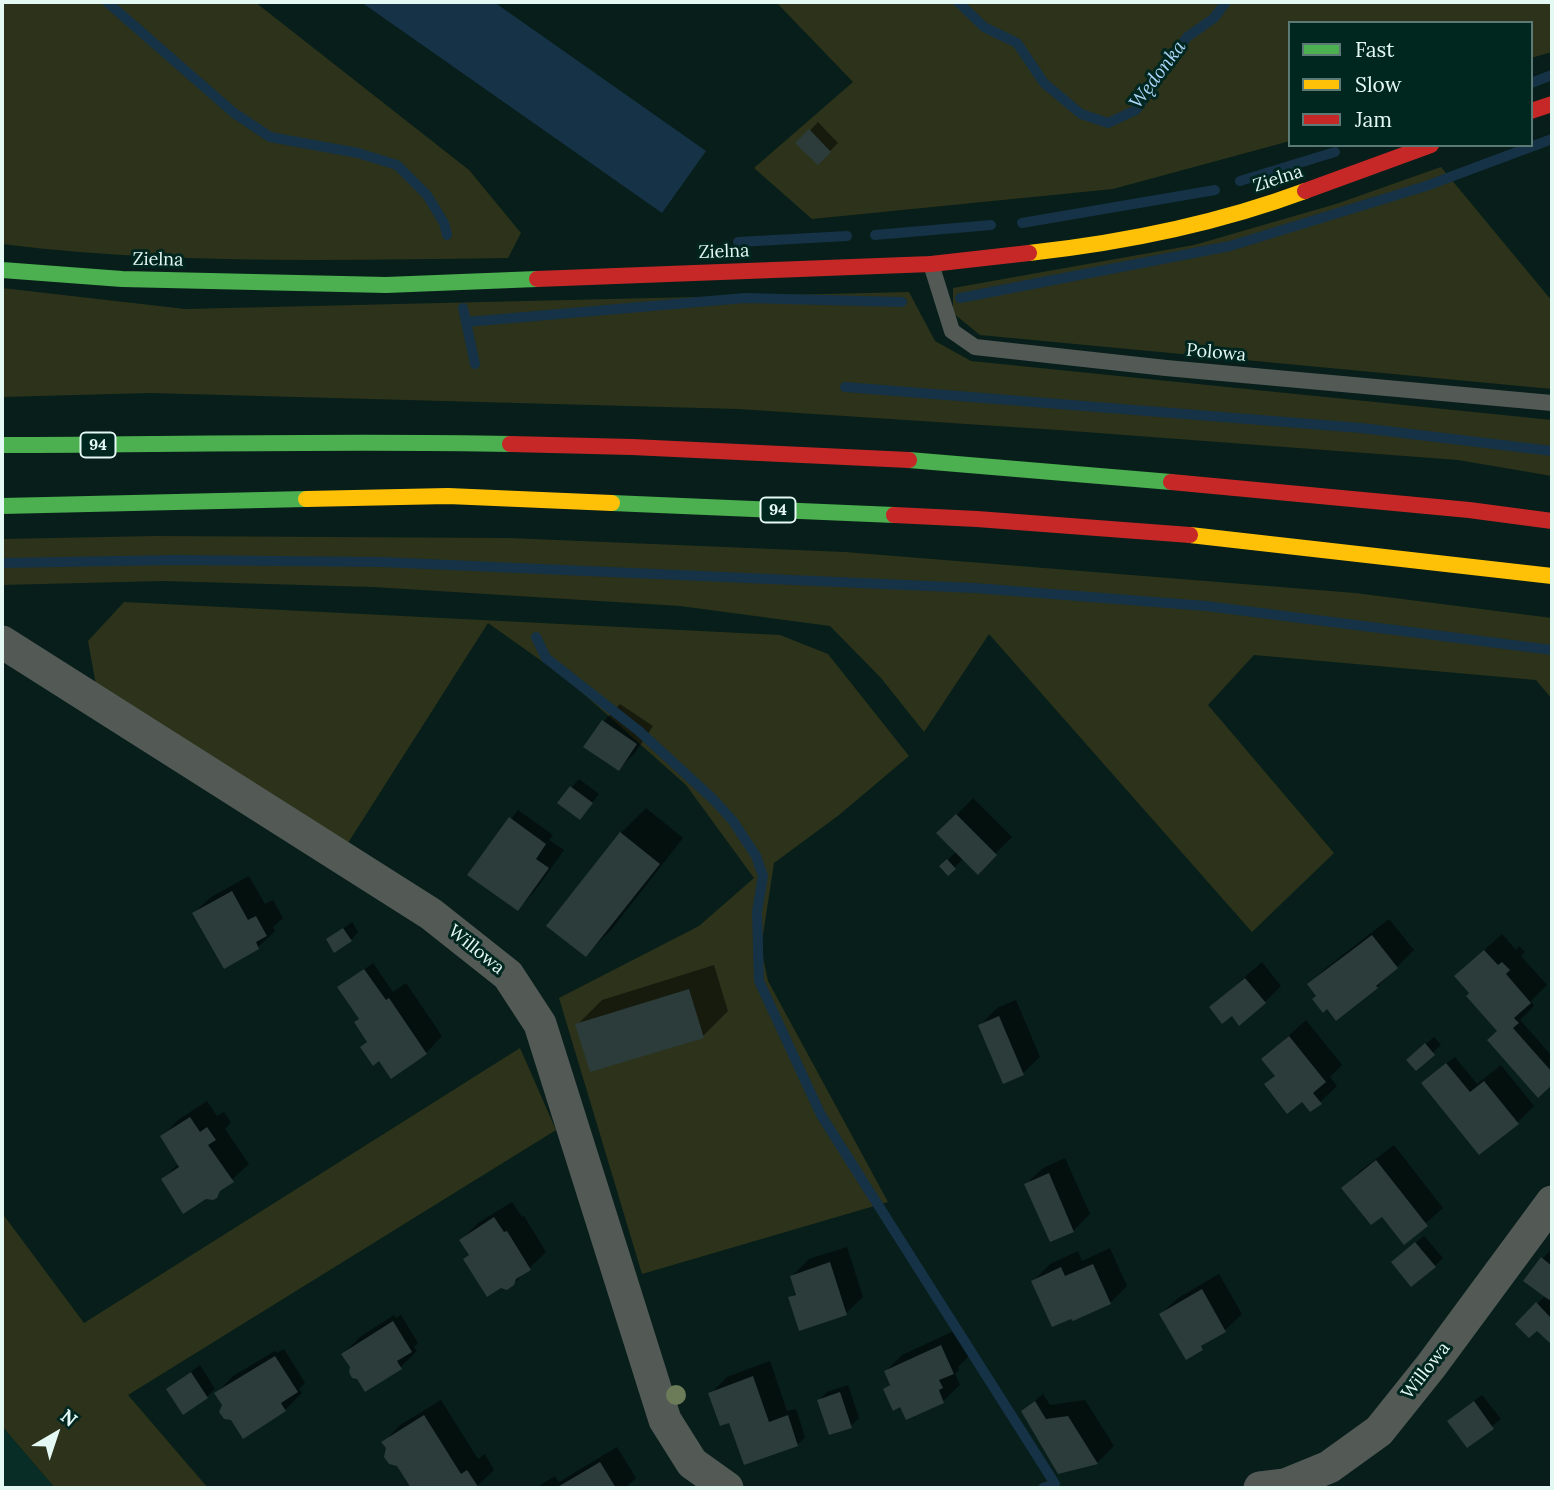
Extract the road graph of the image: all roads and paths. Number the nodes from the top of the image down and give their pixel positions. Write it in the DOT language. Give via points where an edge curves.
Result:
graph roads {
  1 [pos="1552,104"];
  2 [pos="1533,110"];
  3 [pos="1426,147"];
  4 [pos="930,264"];
  5 [pos="2,271"];
  6 [pos="1552,403"];
  7 [pos="2,445"];
  8 [pos="2,506"];
  9 [pos="1552,521"];
  10 [pos="1552,576"];
  11 [pos="2,642"];
  12 [pos="1552,1202"];
  13 [pos="727,1488"];
  14 [pos="1260,1488"];
  1 -- 2 [label="main road"];
  3 -- 4 [label="main road, Zielna" via="1282,200 1184,226 1063,248"];
  4 -- 5 [label="main road, Zielna" via="386,285 122,279"];
  4 -- 6 [label="lane, Polowa" via="952,331 975,348"];
  7 -- 9 [label="main road, 94" via="388,441 922,461 1442,507"];
  8 -- 10 [label="main road, 94" via="447,496 977,519 1186,535"];
  11 -- 13 [label="street, Willowa" via="432,914 508,975 540,1024 665,1420 692,1463"];
  12 -- 14 [label="street, Willowa" via="1379,1431 1329,1467 1285,1485"];
}
